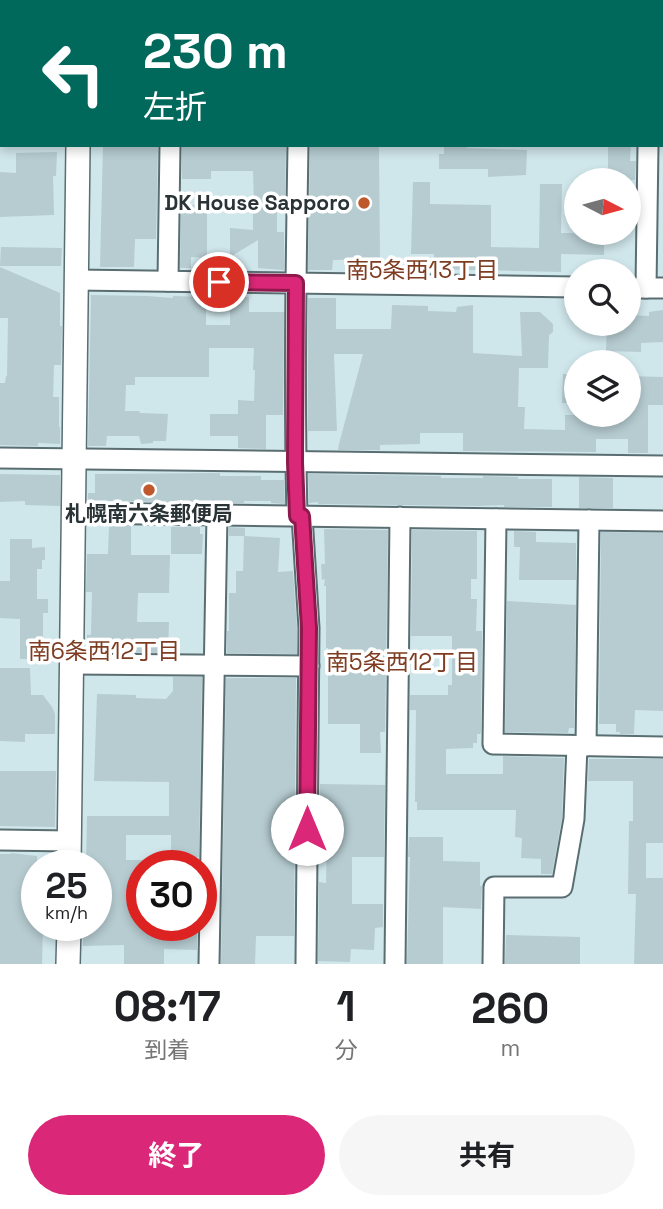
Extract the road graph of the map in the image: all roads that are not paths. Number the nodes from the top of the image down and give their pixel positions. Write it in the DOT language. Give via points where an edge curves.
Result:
graph roads {
  1 [pos="78,147"];
  2 [pos="170,147"];
  3 [pos="298,147"];
  4 [pos="648,147"];
  5 [pos="76,280"];
  6 [pos="168,281"];
  7 [pos="296,283"];
  8 [pos="564,287"];
  9 [pos="646,288"];
  10 [pos="0,458"];
  11 [pos="74,459"];
  12 [pos="295,462"];
  13 [pos="663,466"];
  14 [pos="74,513"];
  15 [pos="217,515"];
  16 [pos="299,516"];
  17 [pos="400,517"];
  18 [pos="496,519"];
  19 [pos="589,520"];
  20 [pos="663,521"];
  21 [pos="72,664"];
  22 [pos="215,665"];
  23 [pos="309,666"];
  24 [pos="582,746"];
  25 [pos="663,747"];
  26 [pos="0,840"];
  27 [pos="70,841"];
  28 [pos="70,850"];
  29 [pos="69,941"];
  30 [pos="68,964"];
  31 [pos="209,964"];
  32 [pos="306,964"];
  33 [pos="395,964"];
  34 [pos="493,964"];
  1 -- 5 [label="street"];
  2 -- 6 [label="street"];
  3 -- 7 [label="street"];
  4 -- 9 [label="street"];
  5 -- 6 [label="street"];
  5 -- 11 [label="street"];
  6 -- 7 [label="street"];
  7 -- 8 [label="street"];
  7 -- 12 [label="street"];
  10 -- 11 [label="street"];
  11 -- 12 [label="street"];
  11 -- 14 [label="street"];
  12 -- 13 [label="street"];
  12 -- 16 [label="street"];
  14 -- 15 [label="street"];
  14 -- 21 [label="street"];
  15 -- 16 [label="street"];
  15 -- 22 [label="street"];
  16 -- 17 [label="street"];
  16 -- 23 [label="street"];
  17 -- 18 [label="street"];
  17 -- 33 [label="street"];
  18 -- 19 [label="street"];
  18 -- 24 [label="street" via="493,744"];
  19 -- 20 [label="street"];
  19 -- 24 [label="street"];
  21 -- 22 [label="street"];
  21 -- 27 [label="street"];
  22 -- 23 [label="street"];
  22 -- 31 [label="street"];
  23 -- 32 [label="street"];
  24 -- 25 [label="street"];
  24 -- 34 [label="street" via="562,887 494,887"];
  26 -- 27 [label="street"];
  27 -- 28 [label="street"];
  29 -- 30 [label="street"];
}
